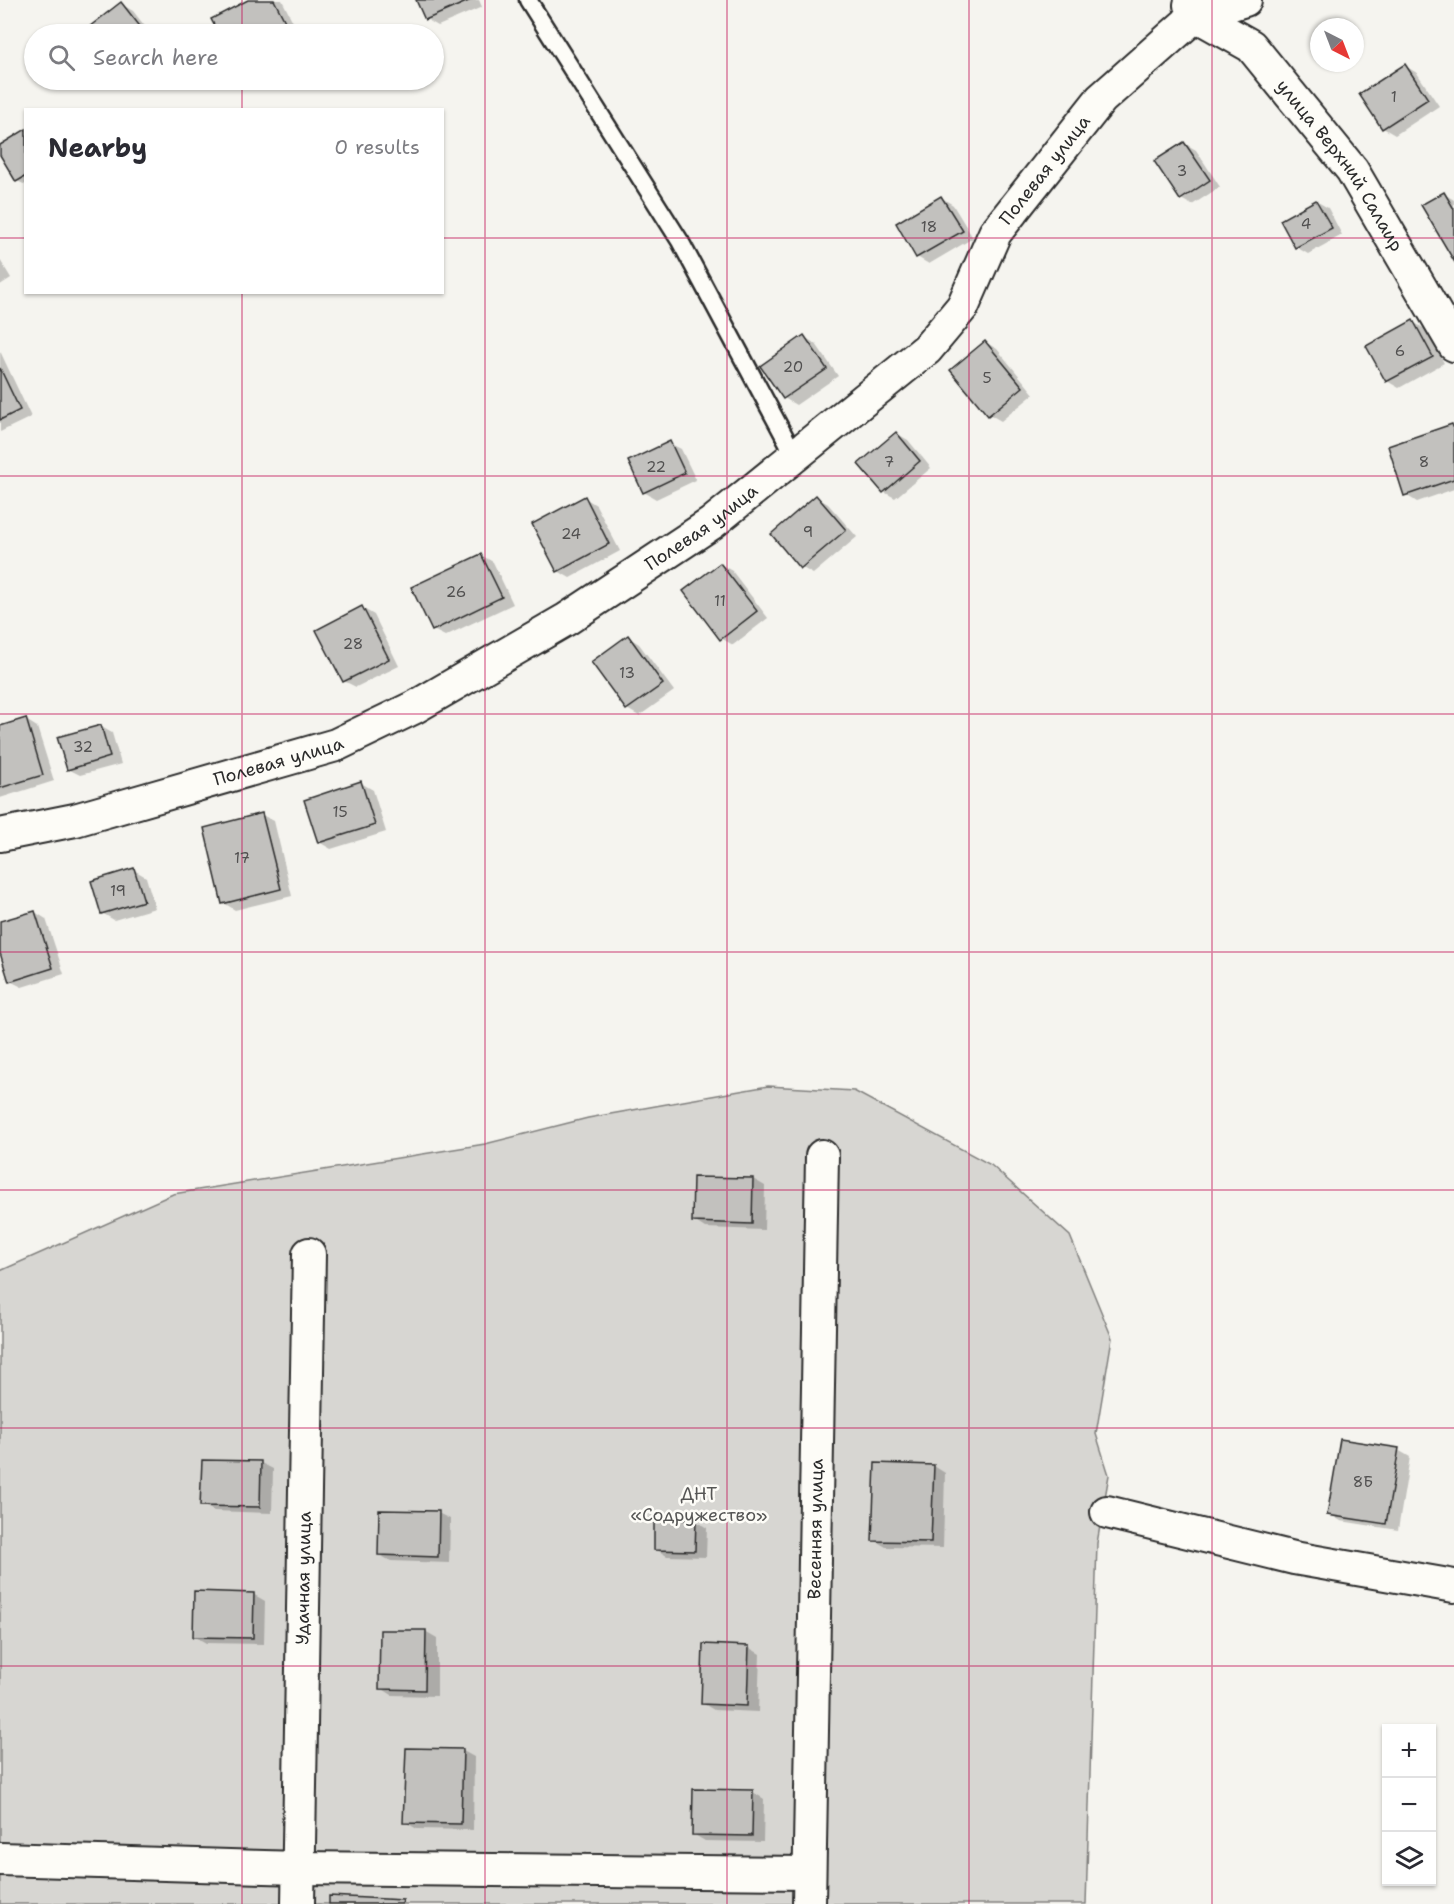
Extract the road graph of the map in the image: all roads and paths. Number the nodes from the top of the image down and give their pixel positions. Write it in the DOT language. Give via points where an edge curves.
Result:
graph roads {
  1 [pos="528,0"];
  2 [pos="1245,0"];
  3 [pos="1191,8"];
  4 [pos="1454,345"];
  5 [pos="795,456"];
  6 [pos="0,835"];
  7 [pos="822,1155"];
  8 [pos="309,1254"];
  9 [pos="1107,1512"];
  10 [pos="1454,1586"];
  11 [pos="0,1859"];
  12 [pos="299,1868"];
  13 [pos="809,1873"];
  14 [pos="298,1904"];
  15 [pos="809,1904"];
  1 -- 5 [label="lane" via="680,241"];
  2 -- 3 [label="street, Полевая улица"];
  3 -- 4 [label="street, улица Верхний Салаир" via="1251,46 1352,170"];
  3 -- 5 [label="street, Полевая улица" via="1101,99 995,233 963,306 927,349"];
  5 -- 6 [label="street, Полевая улица" via="712,524 567,619 415,707 346,741 75,820"];
  7 -- 13 [label="street, Весенняя улица"];
  8 -- 12 [label="street, Удачная улица"];
  9 -- 10 [label="street" via="1294,1558"];
  11 -- 12 [label="street"];
  12 -- 13 [label="street"];
  12 -- 14 [label="street, Удачная улица"];
  13 -- 15 [label="street, Весенняя улица"];
}
